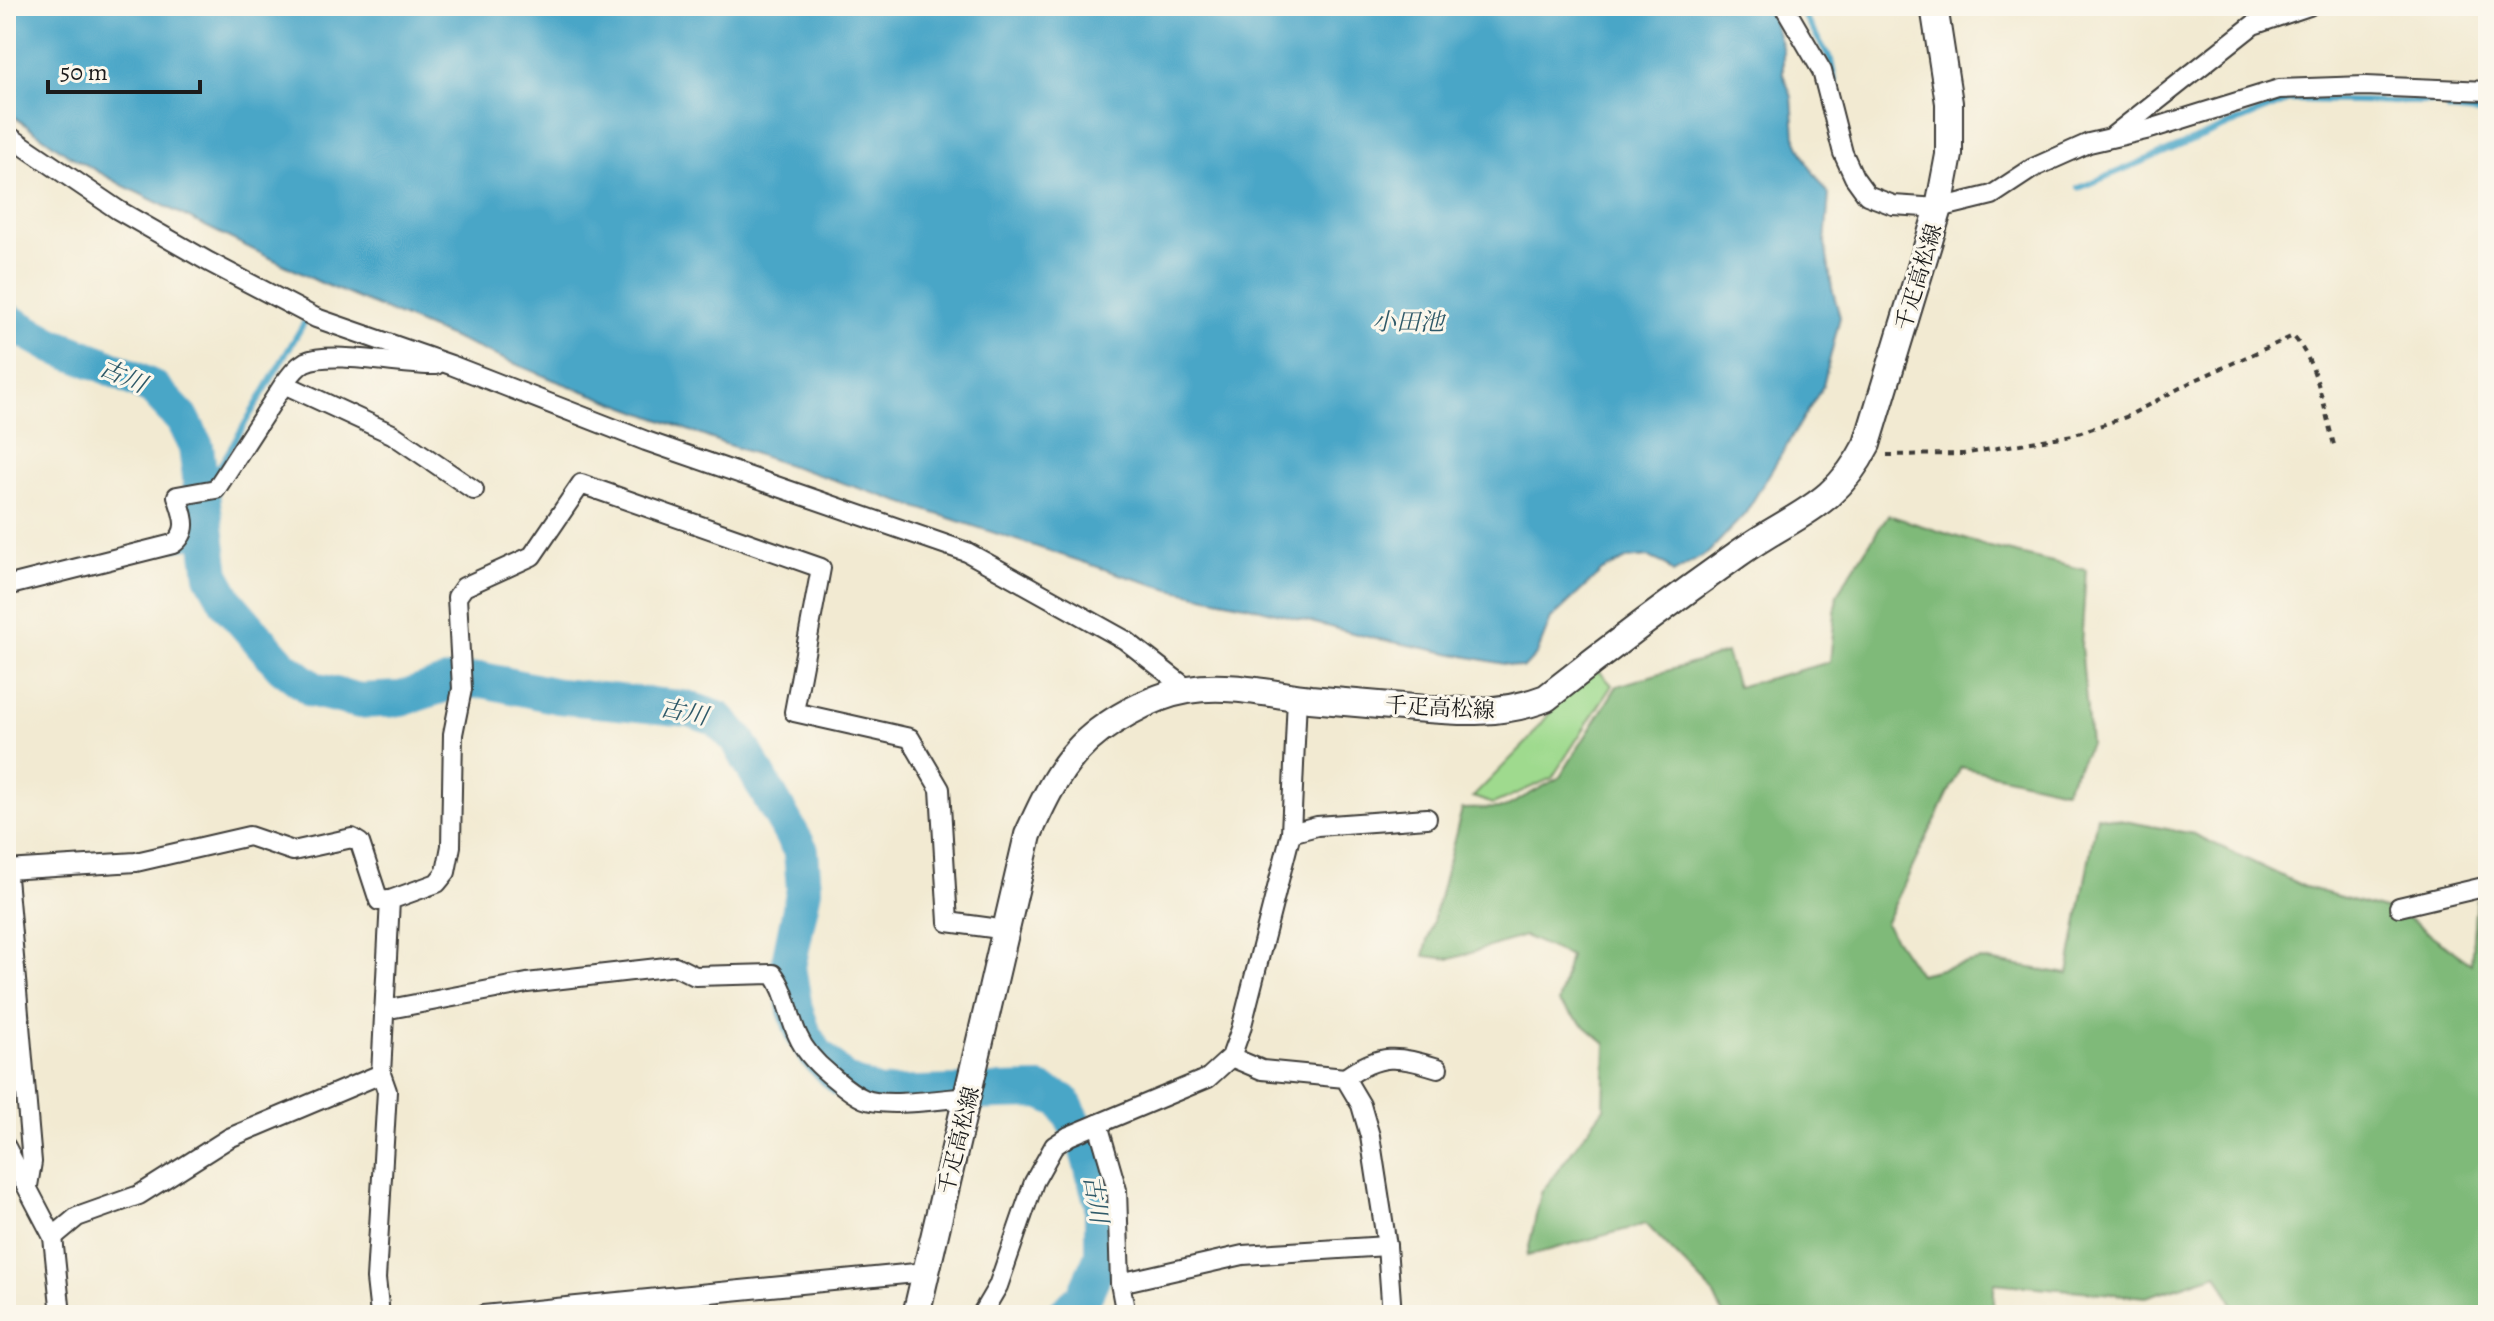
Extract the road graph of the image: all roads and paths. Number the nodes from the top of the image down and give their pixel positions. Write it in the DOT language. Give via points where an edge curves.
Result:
graph roads {
  1 [pos="1784,6"];
  2 [pos="1934,6"];
  3 [pos="2309,6"];
  4 [pos="2488,91"];
  5 [pos="6,134"];
  6 [pos="2109,139"];
  7 [pos="1939,208"];
  8 [pos="451,365"];
  9 [pos="284,384"];
  10 [pos="2335,448"];
  11 [pos="1860,459"];
  12 [pos="474,490"];
  13 [pos="6,586"];
  14 [pos="1189,690"];
  15 [pos="1297,697"];
  16 [pos="1427,818"];
  17 [pos="1291,833"];
  18 [pos="6,868"];
  19 [pos="2488,886"];
  20 [pos="390,900"];
  21 [pos="2399,907"];
  22 [pos="1007,930"];
  23 [pos="384,1010"];
  24 [pos="1231,1057"];
  25 [pos="1438,1068"];
  26 [pos="381,1074"];
  27 [pos="1345,1078"];
  28 [pos="970,1088"];
  29 [pos="1093,1126"];
  30 [pos="6,1147"];
  31 [pos="28,1186"];
  32 [pos="53,1237"];
  33 [pos="1387,1246"];
  34 [pos="926,1272"];
  35 [pos="1120,1283"];
  36 [pos="61,1315"];
  37 [pos="380,1315"];
  38 [pos="483,1315"];
  39 [pos="916,1315"];
  40 [pos="981,1315"];
  41 [pos="1126,1315"];
  42 [pos="1392,1315"];
  1 -- 7 [label="street" via="1822,71 1843,153 1867,195 1893,205"];
  2 -- 7 [label="main road, 千疋高松線" via="1949,103 1949,155"];
  3 -- 6 [label="street" via="2253,25"];
  4 -- 6 [label="street" via="2279,89"];
  5 -- 8 [label="street" via="118,210 235,276 316,318"];
  6 -- 7 [label="street" via="2033,168 1992,195"];
  7 -- 11 [label="main road, 千疋高松線"];
  8 -- 9 [label="street" via="325,357 306,362"];
  8 -- 14 [label="street" via="646,441 967,552 1125,640"];
  9 -- 12 [label="street" via="392,434"];
  9 -- 13 [label="street" via="216,489 177,496 186,526 173,544"];
  10 -- 11 [label="path" via="2304,348 2293,336 2126,417 2072,435 1963,454 1898,453"];
  11 -- 15 [label="main road, 千疋高松線" via="1826,500 1743,550 1546,698 1521,708 1457,711"];
  14 -- 15 [label="main road, 千疋高松線" via="1241,689"];
  14 -- 22 [label="main road, 千疋高松線" via="1121,716 1077,750 1046,795 1028,835"];
  15 -- 17 [label="street"];
  16 -- 17 [label="street" via="1317,826"];
  17 -- 24 [label="street"];
  18 -- 20 [label="street" via="136,862 249,836 293,851 352,838 360,843 379,901"];
  18 -- 31 [label="street" via="32,1162"];
  19 -- 21 [label="street"];
  20 -- 22 [label="street" via="437,883 446,872 453,734 462,689 457,597 464,587 532,556 581,484 821,568 794,712 910,738 940,789 948,922"];
  20 -- 23 [label="street"];
  22 -- 28 [label="main road, 千疋高松線"];
  23 -- 26 [label="street"];
  23 -- 28 [label="street" via="527,983 675,966 695,976 773,974 782,984 799,1040 845,1088 883,1103"];
  24 -- 27 [label="street" via="1262,1070"];
  24 -- 29 [label="street" via="1208,1078"];
  25 -- 27 [label="street" via="1387,1057"];
  26 -- 32 [label="street" via="229,1138 139,1195 77,1217"];
  26 -- 37 [label="street" via="387,1091 376,1279"];
  27 -- 33 [label="street" via="1361,1105 1370,1136"];
  28 -- 34 [label="main road, 千疋高松線"];
  29 -- 35 [label="street" via="1117,1190"];
  29 -- 40 [label="street" via="1054,1146 1034,1182 998,1286"];
  30 -- 31 [label="street"];
  31 -- 32 [label="street"];
  32 -- 36 [label="street"];
  33 -- 35 [label="street" via="1243,1255"];
  33 -- 42 [label="street"];
  34 -- 38 [label="street"];
  34 -- 39 [label="main road, 千疋高松線"];
  35 -- 41 [label="street"];
}
